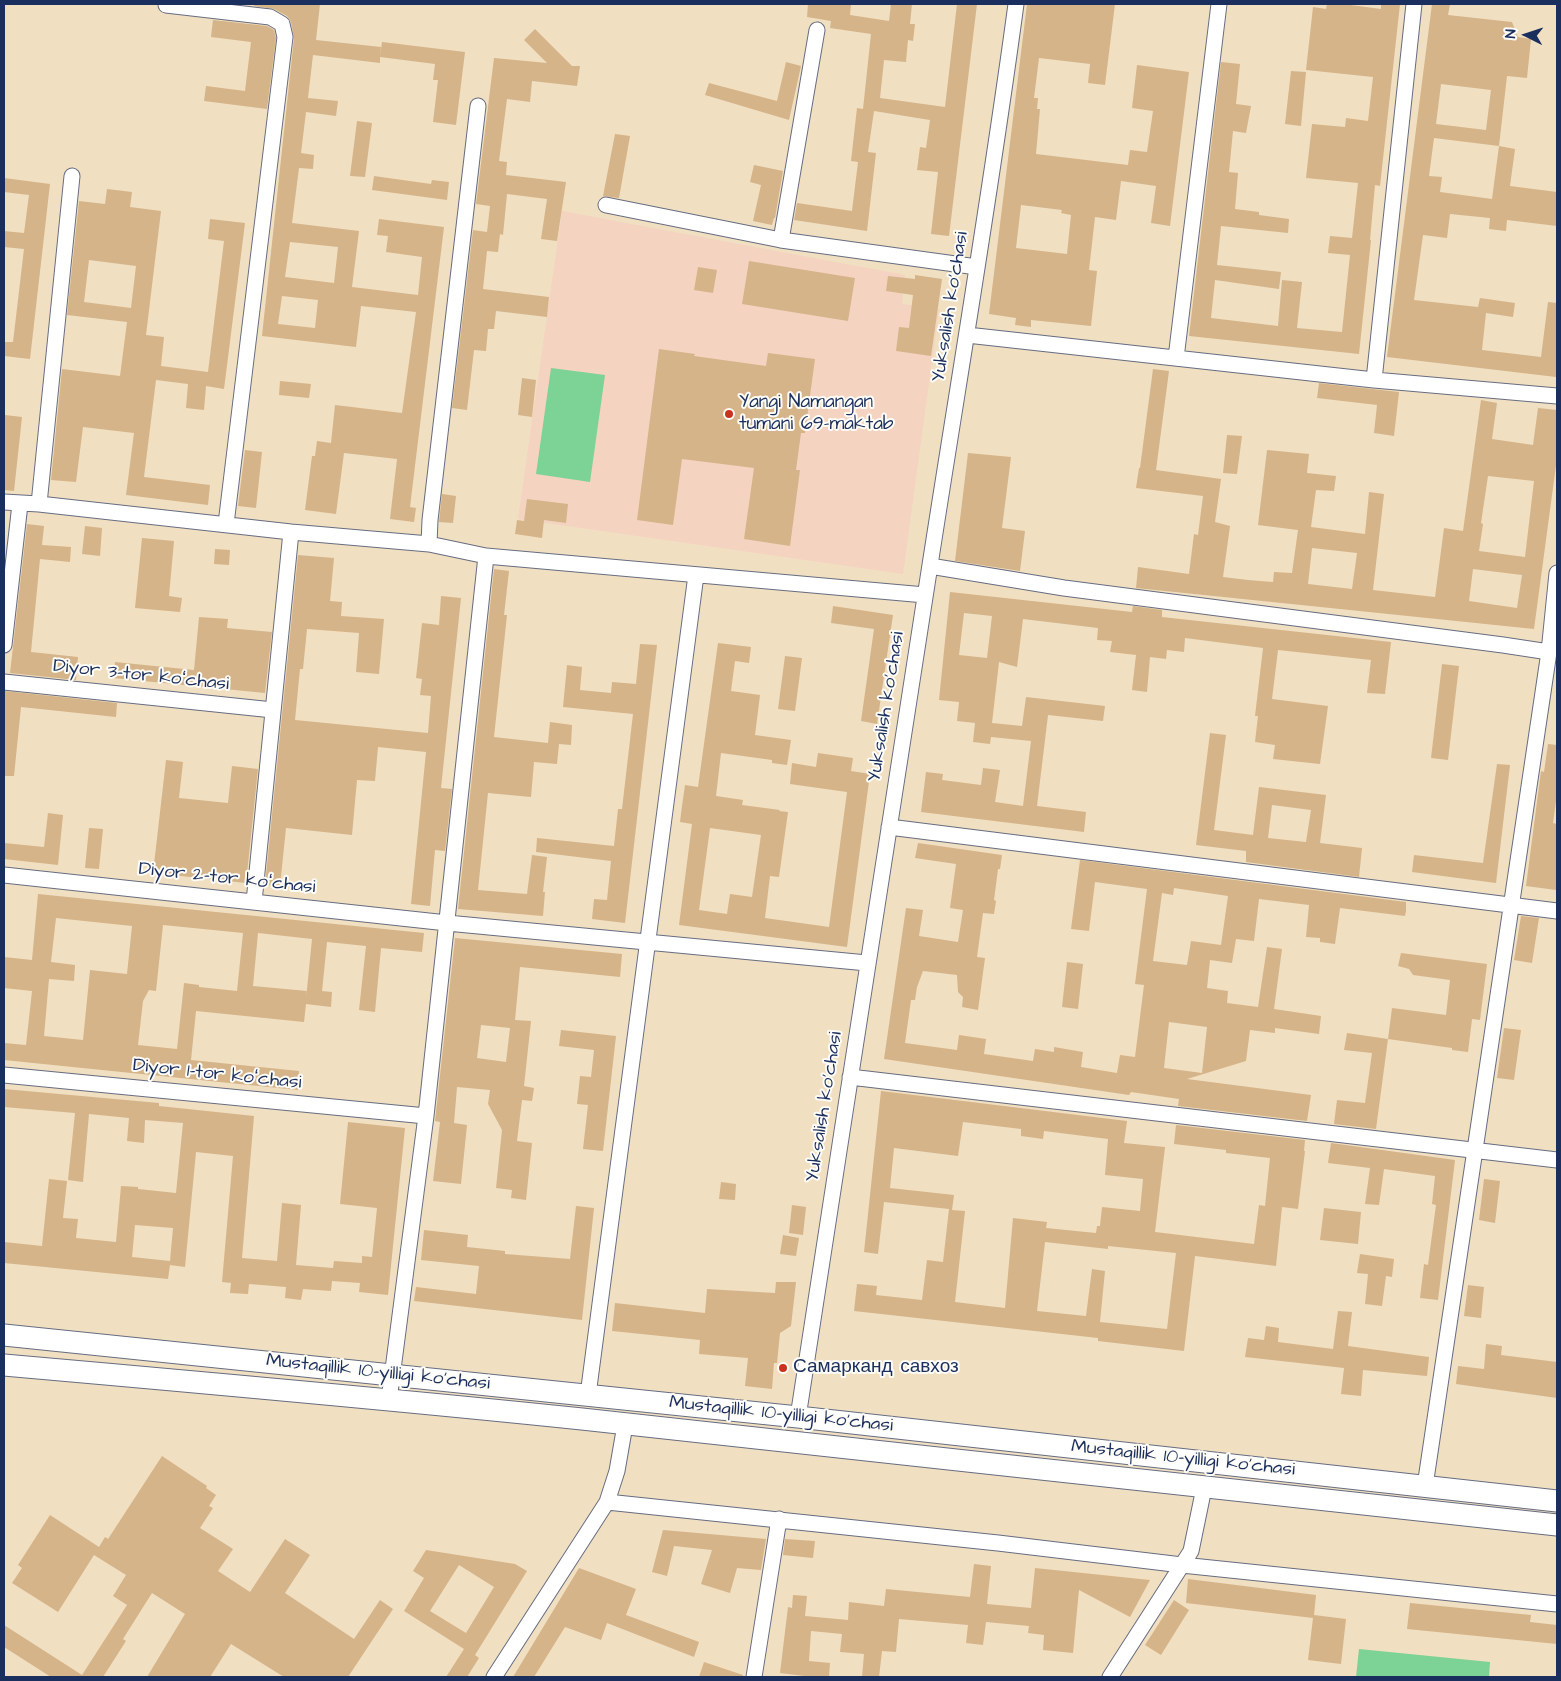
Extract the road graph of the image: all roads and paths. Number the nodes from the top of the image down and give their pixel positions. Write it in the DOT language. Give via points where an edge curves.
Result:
graph roads {
  1 [pos="1016,4"];
  2 [pos="1218,4"];
  3 [pos="1414,4"];
  4 [pos="166,5"];
  5 [pos="817,30"];
  6 [pos="478,106"];
  7 [pos="72,176"];
  8 [pos="606,205"];
  9 [pos="781,240"];
  10 [pos="978,267"];
  11 [pos="967,335"];
  12 [pos="1176,358"];
  13 [pos="1374,380"];
  14 [pos="1557,396"];
  15 [pos="4,502"];
  16 [pos="20,504"];
  17 [pos="39,504"];
  18 [pos="226,524"];
  19 [pos="291,532"];
  20 [pos="429,544"];
  21 [pos="486,556"];
  22 [pos="930,566"];
  23 [pos="1557,573"];
  24 [pos="696,575"];
  25 [pos="925,595"];
  26 [pos="4,645"];
  27 [pos="1548,652"];
  28 [pos="4,682"];
  29 [pos="273,710"];
  30 [pos="889,827"];
  31 [pos="4,875"];
  32 [pos="254,902"];
  33 [pos="1511,906"];
  34 [pos="1557,911"];
  35 [pos="447,923"];
  36 [pos="648,942"];
  37 [pos="867,963"];
  38 [pos="4,1075"];
  39 [pos="850,1077"];
  40 [pos="426,1116"];
  41 [pos="1475,1149"];
  42 [pos="1557,1160"];
  43 [pos="4,1335"];
  44 [pos="4,1365"];
  45 [pos="392,1375"];
  46 [pos="588,1396"];
  47 [pos="389,1400"];
  48 [pos="798,1417"];
  49 [pos="625,1424"];
  50 [pos="1425,1486"];
  51 [pos="1204,1488"];
  52 [pos="1557,1501"];
  53 [pos="607,1502"];
  54 [pos="779,1519"];
  55 [pos="1557,1525"];
  56 [pos="1182,1565"];
  57 [pos="1557,1604"];
  58 [pos="494,1677"];
  59 [pos="754,1677"];
  60 [pos="1110,1677"];
  1 -- 10 [label="street, Yuksalish ko'chasi"];
  2 -- 12 [label="street"];
  3 -- 13 [label="street"];
  4 -- 18 [label="street" via="270,17 282,24 285,36"];
  5 -- 9 [label="street"];
  6 -- 20 [label="street"];
  7 -- 17 [label="street"];
  8 -- 9 [label="street"];
  9 -- 10 [label="street"];
  10 -- 11 [label="street, Yuksalish ko'chasi"];
  11 -- 12 [label="street"];
  11 -- 22 [label="street, Yuksalish ko'chasi"];
  12 -- 13 [label="street"];
  13 -- 14 [label="street"];
  15 -- 16 [label="street"];
  16 -- 17 [label="street"];
  16 -- 26 [label="street"];
  17 -- 18 [label="street"];
  18 -- 19 [label="street"];
  19 -- 20 [label="street"];
  19 -- 29 [label="street"];
  20 -- 21 [label="street"];
  21 -- 24 [label="street"];
  21 -- 35 [label="street"];
  22 -- 25 [label="street, Yuksalish ko'chasi"];
  22 -- 27 [label="street" via="1064,588"];
  23 -- 27 [label="street"];
  24 -- 25 [label="street"];
  24 -- 36 [label="street"];
  25 -- 30 [label="street, Yuksalish ko'chasi"];
  27 -- 33 [label="street"];
  28 -- 29 [label="street, Diyor 3-tor koʻchasi"];
  29 -- 32 [label="street"];
  30 -- 33 [label="street"];
  30 -- 37 [label="street, Yuksalish ko'chasi"];
  31 -- 32 [label="street, Diyor 2-tor koʻchasi"];
  32 -- 35 [label="street, Diyor 2-tor koʻchasi"];
  33 -- 34 [label="street"];
  33 -- 41 [label="street"];
  35 -- 36 [label="street, Diyor 2-tor koʻchasi"];
  35 -- 40 [label="street"];
  36 -- 37 [label="street, Diyor 2-tor koʻchasi"];
  36 -- 46 [label="street"];
  37 -- 39 [label="street, Yuksalish ko'chasi"];
  38 -- 40 [label="street, Diyor 1-tor koʻchasi"];
  39 -- 41 [label="street"];
  39 -- 48 [label="street, Yuksalish ko'chasi"];
  40 -- 45 [label="street"];
  41 -- 42 [label="street"];
  41 -- 50 [label="street"];
  43 -- 45 [label="main road, Mustaqillik 10-yilligi ko'chasi"];
  44 -- 47 [label="main road, Mustaqillik 10-yilligi ko'chasi"];
  45 -- 46 [label="main road, Mustaqillik 10-yilligi ko'chasi"];
  45 -- 47 [label="street"];
  46 -- 48 [label="main road, Mustaqillik 10-yilligi ko'chasi"];
  47 -- 49 [label="main road, Mustaqillik 10-yilligi ko'chasi"];
  48 -- 50 [label="main road, Mustaqillik 10-yilligi ko'chasi"];
  49 -- 51 [label="main road, Mustaqillik 10-yilligi ko'chasi"];
  49 -- 53 [label="street" via="617,1471"];
  50 -- 52 [label="main road, Mustaqillik 10-yilligi ko'chasi"];
  51 -- 55 [label="main road, Mustaqillik 10-yilligi ko'chasi"];
  51 -- 56 [label="street" via="1191,1551"];
  53 -- 54 [label="street"];
  53 -- 58 [label="street"];
  54 -- 56 [label="street"];
  54 -- 59 [label="street"];
  56 -- 57 [label="street"];
  56 -- 60 [label="street"];
}
